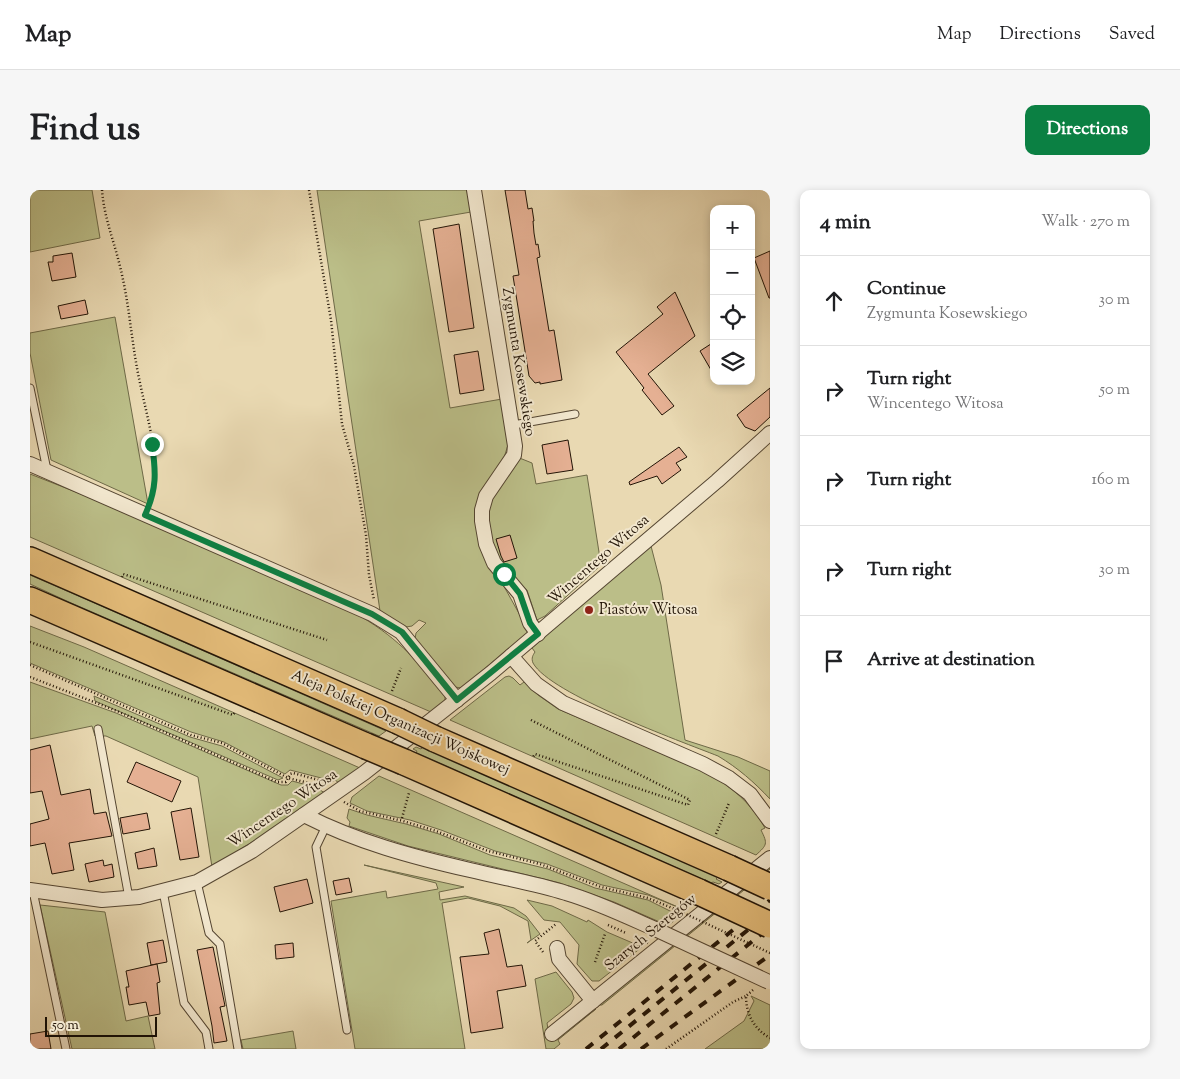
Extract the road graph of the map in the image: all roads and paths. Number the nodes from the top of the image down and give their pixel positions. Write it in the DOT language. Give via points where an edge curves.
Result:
graph roads {
  1 [pos="102,190"];
  2 [pos="309,190"];
  3 [pos="474,190"];
  4 [pos="30,388"];
  5 [pos="575,414"];
  6 [pos="513,425"];
  7 [pos="770,433"];
  8 [pos="30,464"];
  9 [pos="47,471"];
  10 [pos="145,515"];
  11 [pos="30,560"];
  12 [pos="122,577"];
  13 [pos="30,600"];
  14 [pos="372,614"];
  15 [pos="538,634"];
  16 [pos="327,640"];
  17 [pos="30,642"];
  18 [pos="511,656"];
  19 [pos="30,666"];
  20 [pos="401,668"];
  21 [pos="30,677"];
  22 [pos="392,691"];
  23 [pos="457,700"];
  24 [pos="234,712"];
  25 [pos="531,720"];
  26 [pos="98,729"];
  27 [pos="533,757"];
  28 [pos="288,778"];
  29 [pos="324,788"];
  30 [pos="409,793"];
  31 [pos="341,795"];
  32 [pos="729,803"];
  33 [pos="304,815"];
  34 [pos="402,818"];
  35 [pos="770,821"];
  36 [pos="326,826"];
  37 [pos="716,834"];
  38 [pos="770,858"];
  39 [pos="197,882"];
  40 [pos="770,887"];
  41 [pos="31,890"];
  42 [pos="168,890"];
  43 [pos="129,898"];
  44 [pos="770,925"];
  45 [pos="605,934"];
  46 [pos="557,948"];
  47 [pos="770,953"];
  48 [pos="594,962"];
  49 [pos="766,983"];
  50 [pos="746,996"];
  51 [pos="593,1001"];
  52 [pos="346,1030"];
  53 [pos="552,1034"];
  54 [pos="770,1038"];
  55 [pos="66,1049"];
  56 [pos="209,1049"];
  57 [pos="238,1049"];
  58 [pos="666,1049"];
  1 -- 10 [label="path" via="123,277 156,468 155,487"];
  2 -- 14 [label="path" via="331,320 342,424 354,466 366,535 375,607"];
  3 -- 6 [label="street, Zygmunta Kosewskiego"];
  4 -- 9 [label="lane"];
  5 -- 6 [label="lane"];
  6 -- 15 [label="street, Zygmunta Kosewskiego" via="514,455 486,496 482,521 488,550 520,594 530,623"];
  7 -- 15 [label="street, Wincentego Witosa"];
  8 -- 9 [label="street"];
  9 -- 10 [label="street"];
  10 -- 14 [label="street"];
  11 -- 40 [label="highway, Aleja Polskiej Organizacji Wojskowej, bridge"];
  12 -- 16 [label="path" via="123,574"];
  13 -- 44 [label="highway, bridge"];
  14 -- 23 [label="street" via="402,632"];
  15 -- 18 [label="street, Wincentego Witosa"];
  17 -- 24 [label="path" via="233,715"];
  18 -- 23 [label="street, Wincentego Witosa"];
  18 -- 35 [label="street" via="536,684 563,703 729,778 755,800"];
  19 -- 28 [label="path" via="186,733 222,744"];
  20 -- 22 [label="path"];
  21 -- 28 [label="path" via="117,711 277,782 286,782"];
  23 -- 31 [label="street, Wincentego Witosa"];
  25 -- 27 [label="path" via="690,800 688,805 535,754"];
  26 -- 43 [label="lane"];
  28 -- 29 [label="path"];
  28 -- 31 [label="path" via="293,773 333,784"];
  30 -- 34 [label="path"];
  31 -- 33 [label="street, Wincentego Witosa"];
  31 -- 47 [label="path, bridge" via="360,811 436,831 601,887 648,898"];
  32 -- 37 [label="path"];
  33 -- 36 [label="street"];
  33 -- 39 [label="street, Wincentego Witosa" via="252,851"];
  36 -- 49 [label="street, bridge" via="405,854 566,893 613,910"];
  36 -- 52 [label="lane" via="316,847"];
  38 -- 51 [label="street, Szarych Szeregów"];
  39 -- 42 [label="street, Wincentego Witosa"];
  39 -- 57 [label="lane" via="209,932 220,944"];
  41 -- 43 [label="street, Wincentego Witosa" via="102,900"];
  41 -- 55 [label="lane"];
  42 -- 43 [label="street, Wincentego Witosa"];
  42 -- 56 [label="lane" via="184,1003 206,1032"];
  45 -- 48 [label="path"];
  46 -- 51 [label="street" via="559,959"];
  49 -- 50 [label="path"];
  50 -- 54 [label="path" via="750,1019"];
  50 -- 58 [label="path"];
  51 -- 53 [label="street, Szarych Szeregów"];
}
